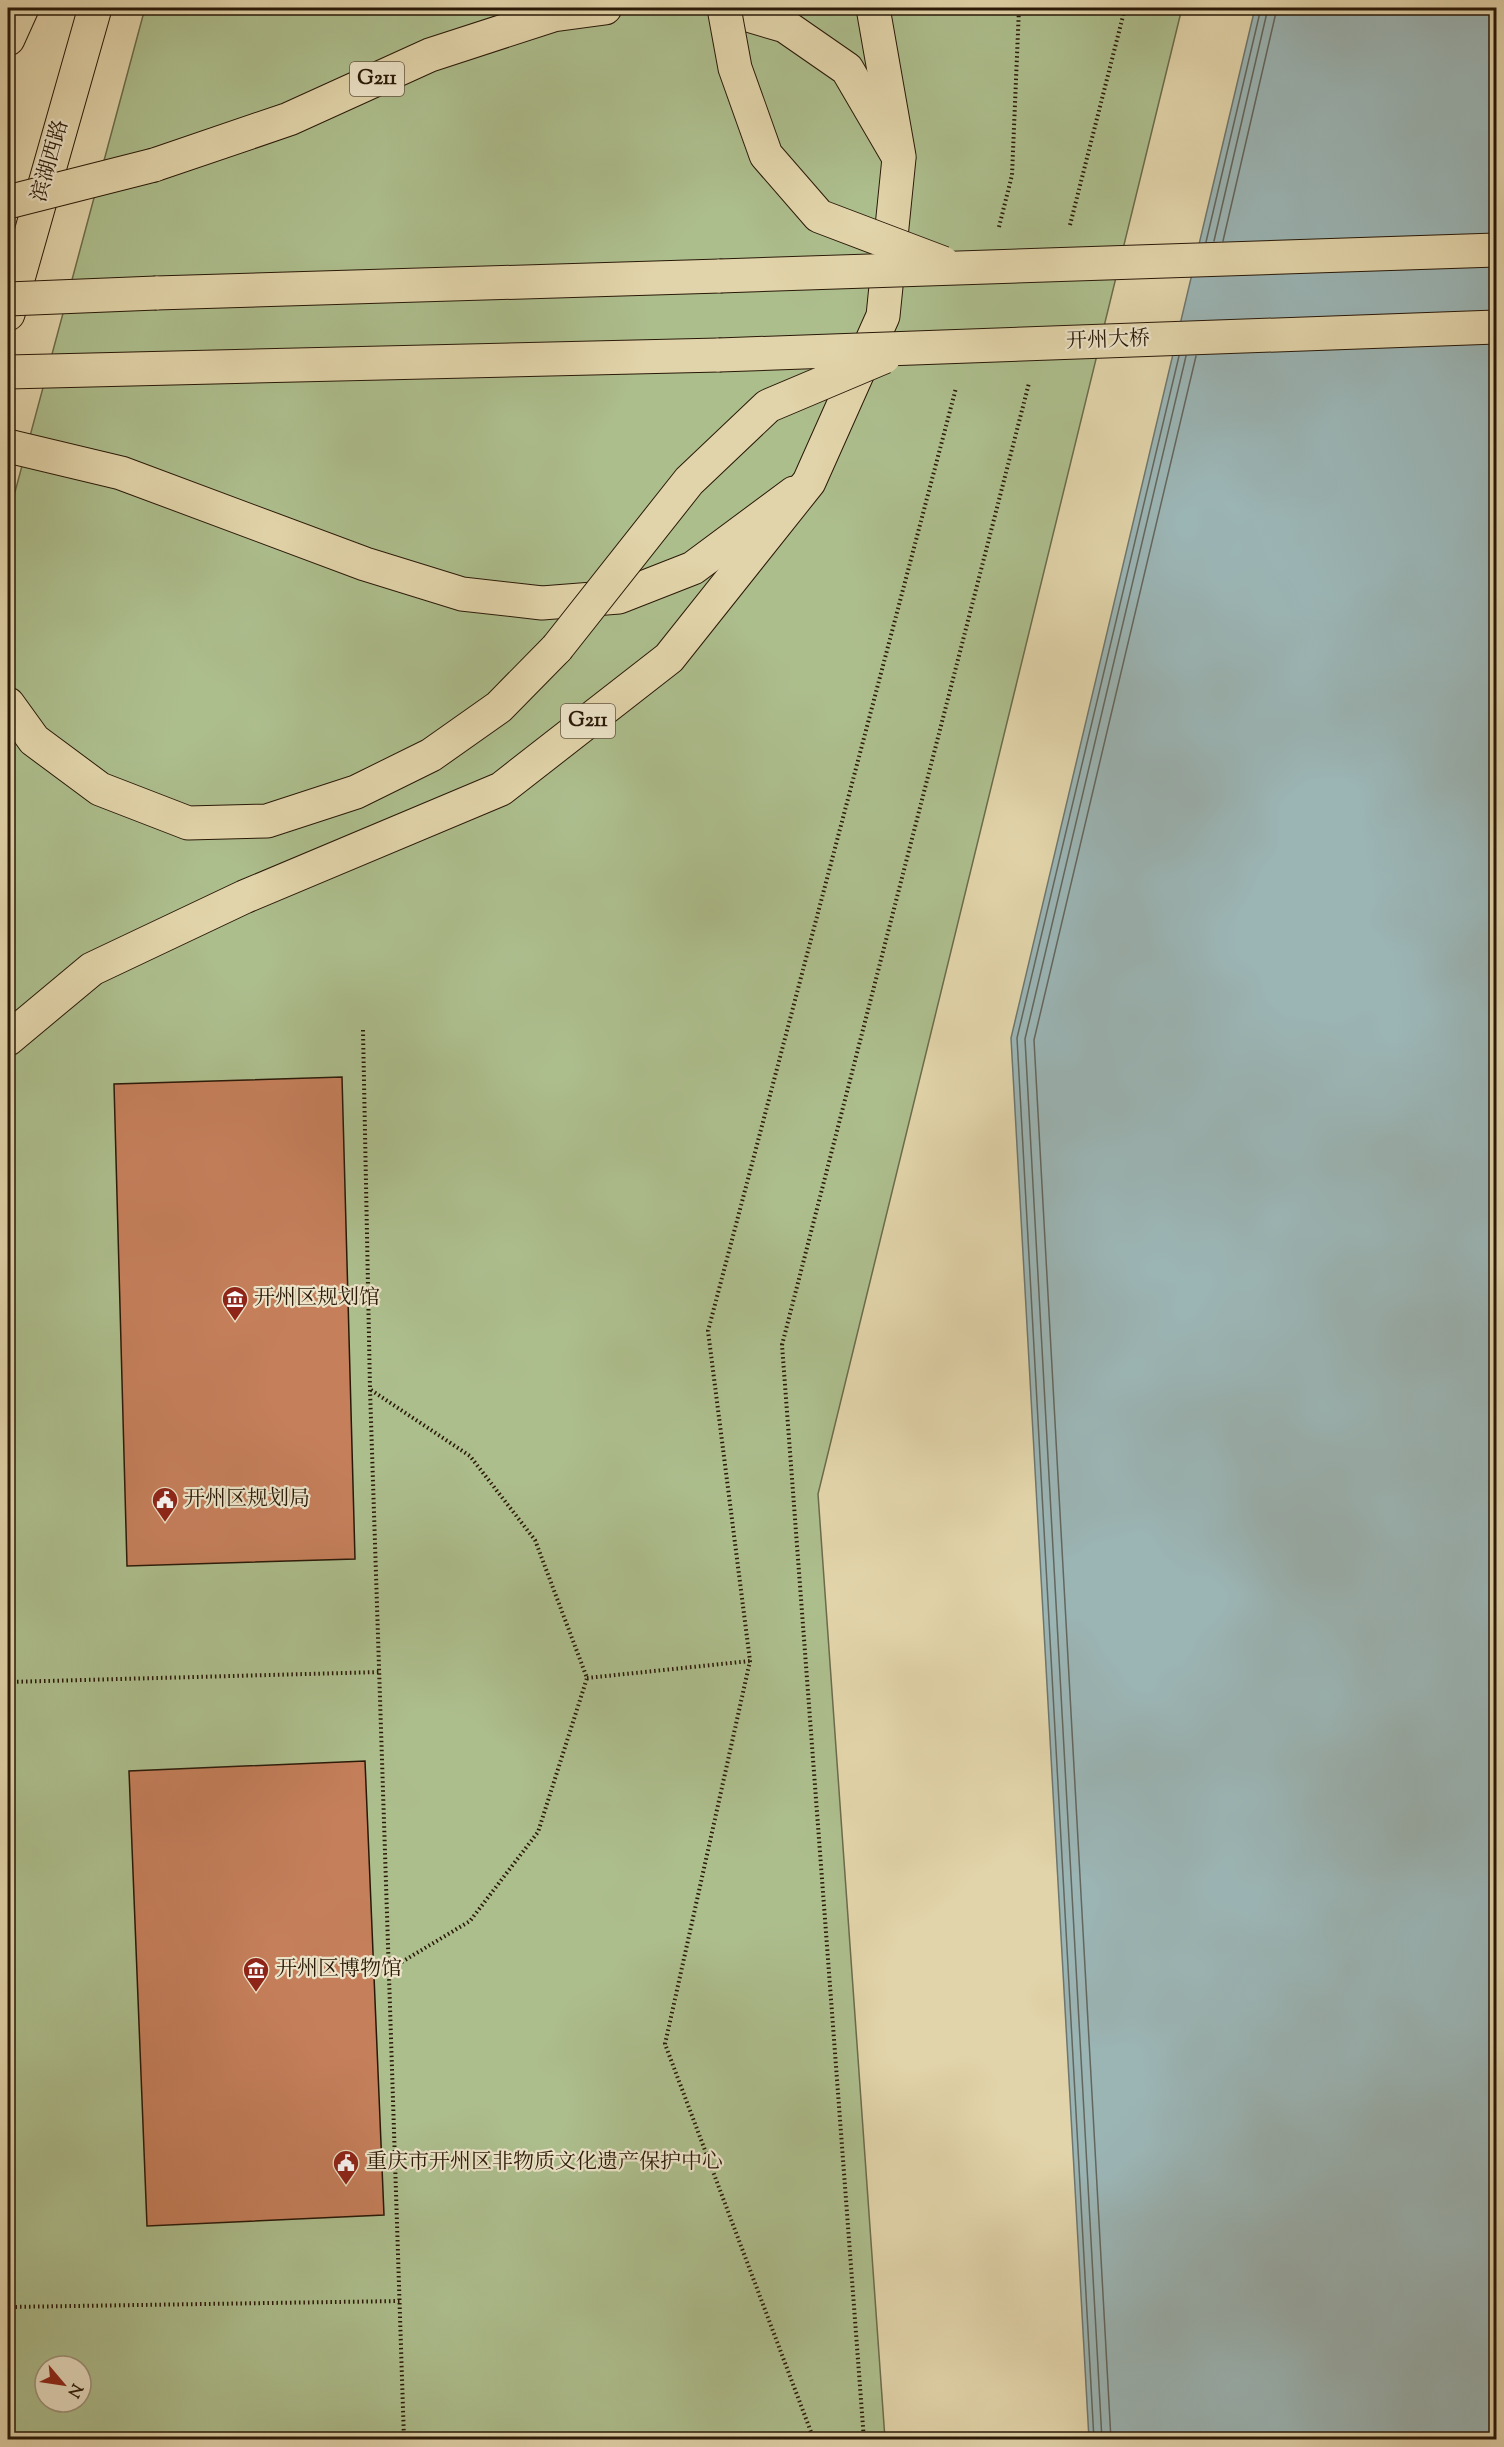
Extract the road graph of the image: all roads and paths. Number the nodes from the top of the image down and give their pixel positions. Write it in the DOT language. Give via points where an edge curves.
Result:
graph roads {
  1 [pos="22,8"];
  2 [pos="95,8"];
  3 [pos="605,8"];
  4 [pos="724,8"];
  5 [pos="873,8"];
  6 [pos="1019,8"];
  7 [pos="1125,8"];
  8 [pos="8,39"];
  9 [pos="899,158"];
  10 [pos="8,202"];
  11 [pos="1069,226"];
  12 [pos="997,233"];
  13 [pos="1497,250"];
  14 [pos="956,268"];
  15 [pos="8,298"];
  16 [pos="8,314"];
  17 [pos="1497,327"];
  18 [pos="904,348"];
  19 [pos="8,372"];
  20 [pos="1030,376"];
  21 [pos="957,383"];
  22 [pos="8,446"];
  23 [pos="809,482"];
  24 [pos="8,704"];
  25 [pos="363,1030"];
  26 [pos="8,1039"];
  27 [pos="370,1389"];
  28 [pos="750,1661"];
  29 [pos="381,1672"];
  30 [pos="587,1678"];
  31 [pos="8,1682"];
  32 [pos="390,1969"];
  33 [pos="8,2237"];
  34 [pos="400,2301"];
  35 [pos="404,2439"];
  36 [pos="814,2439"];
  37 [pos="864,2439"];
  1 -- 8 [label="main road"];
  2 -- 16 [label="main road, 滨湖西路"];
  3 -- 10 [label="main road, G211, bridge" via="553,15 430,55 289,119 154,165"];
  4 -- 9 [label="main road" via="785,26 847,69"];
  4 -- 14 [label="main road, bridge" via="735,68 766,155 819,216"];
  5 -- 9 [label="main road"];
  6 -- 12 [label="path" via="1012,175"];
  7 -- 11 [label="path"];
  9 -- 23 [label="main road, G211" via="883,316"];
  13 -- 14 [label="main road, bridge"];
  14 -- 15 [label="main road, bridge"];
  17 -- 18 [label="main road, 开州大桥, bridge"];
  18 -- 19 [label="main road, 开州大桥, bridge"];
  18 -- 24 [label="main road, bridge" via="768,406 689,481 557,648 499,707 431,755 356,792 267,821 188,823 100,789 34,740"];
  20 -- 37 [label="path" via="782,1345"];
  21 -- 28 [label="path" via="708,1331"];
  22 -- 23 [label="main road" via="121,473 365,564 462,594 542,603 618,597 693,568"];
  23 -- 26 [label="main road, G211" via="669,658 501,789 244,897 92,969"];
  25 -- 27 [label="path"];
  27 -- 29 [label="path"];
  27 -- 30 [label="path" via="470,1456 535,1540"];
  28 -- 30 [label="path"];
  28 -- 36 [label="path" via="665,2044"];
  29 -- 31 [label="path"];
  29 -- 32 [label="path"];
  30 -- 32 [label="path" via="538,1832 470,1922"];
  32 -- 34 [label="path"];
  33 -- 34 [label="path" via="9,2307"];
  34 -- 35 [label="path"];
}
